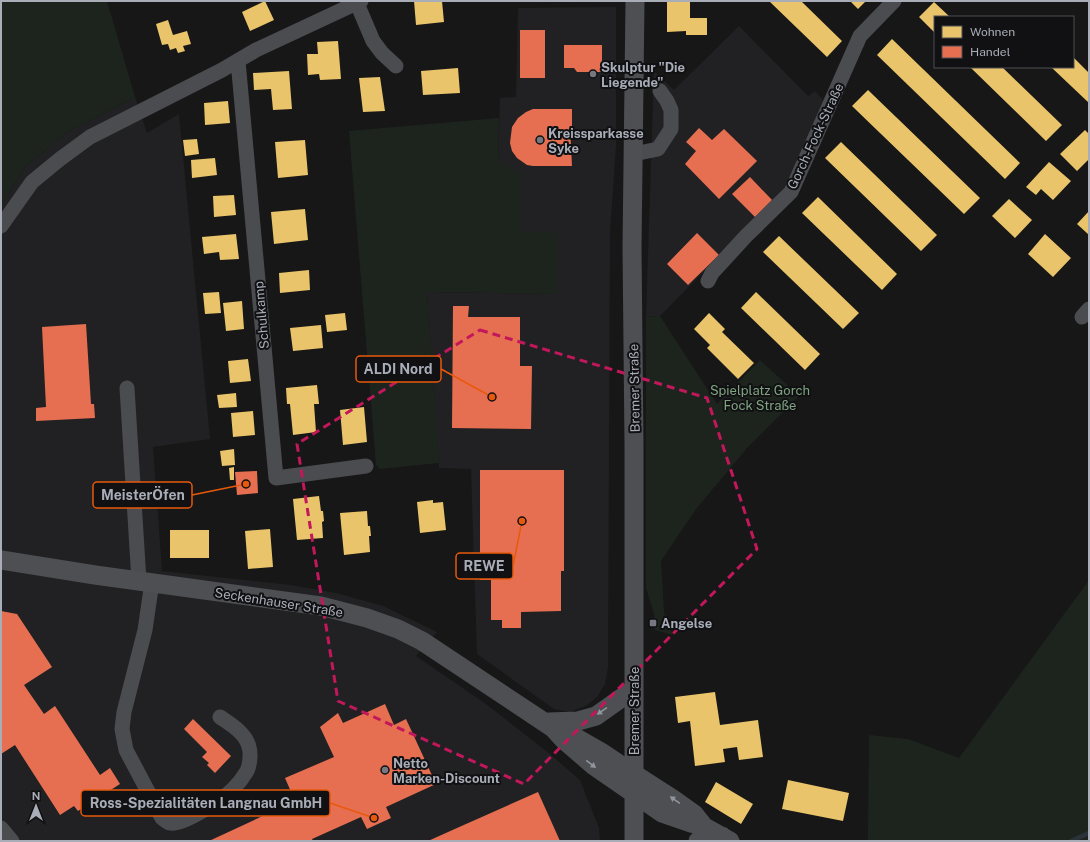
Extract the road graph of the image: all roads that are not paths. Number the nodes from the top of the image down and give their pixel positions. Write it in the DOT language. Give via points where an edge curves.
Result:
graph roads {
  1 [pos="635,1"];
  2 [pos="894,1"];
  3 [pos="358,2"];
  4 [pos="238,61"];
  5 [pos="396,66"];
  6 [pos="660,91"];
  7 [pos="634,154"];
  8 [pos="1,226"];
  9 [pos="708,281"];
  10 [pos="126,388"];
  11 [pos="366,466"];
  12 [pos="1,560"];
  13 [pos="145,582"];
  14 [pos="634,689"];
  15 [pos="220,717"];
  16 [pos="548,725"];
  17 [pos="634,783"];
  18 [pos="1,828"];
  19 [pos="701,833"];
  20 [pos="726,839"];
  21 [pos="12,841"];
  22 [pos="634,841"];
  1 -- 7 [label="main road, Bremer Straße"];
  2 -- 9 [label="street, Gorch-Fock-Straße" via="860,36 791,192 746,236 712,273"];
  3 -- 4 [label="street"];
  3 -- 5 [label="street" via="373,41"];
  4 -- 8 [label="street" via="90,137 32,182"];
  4 -- 11 [label="street, Schulkamp" via="276,478"];
  6 -- 7 [label="street" via="671,110 671,129 658,149"];
  7 -- 14 [label="main road, Bremer Straße"];
  10 -- 13 [label="street"];
  12 -- 13 [label="main road, Seckenhauser Straße"];
  13 -- 15 [label="street" via="145,630 122,729 126,750 162,818 170,823 180,823 216,802 234,789 247,771 250,747 245,737"];
  13 -- 16 [label="main road, Seckenhauser Straße" via="321,606 398,629 422,641"];
  14 -- 16 [label="main road, one-way" via="596,716"];
  14 -- 17 [label="main road, Bremer Straße"];
  16 -- 17 [label="main road, Seckenhauser Straße" via="569,733 601,752"];
  17 -- 19 [label="main road, Seckenhauser Straße" via="674,799 694,814"];
  17 -- 22 [label="main road, Bremer Straße"];
  18 -- 21 [label="street"];
  19 -- 20 [label="main road"];
}
